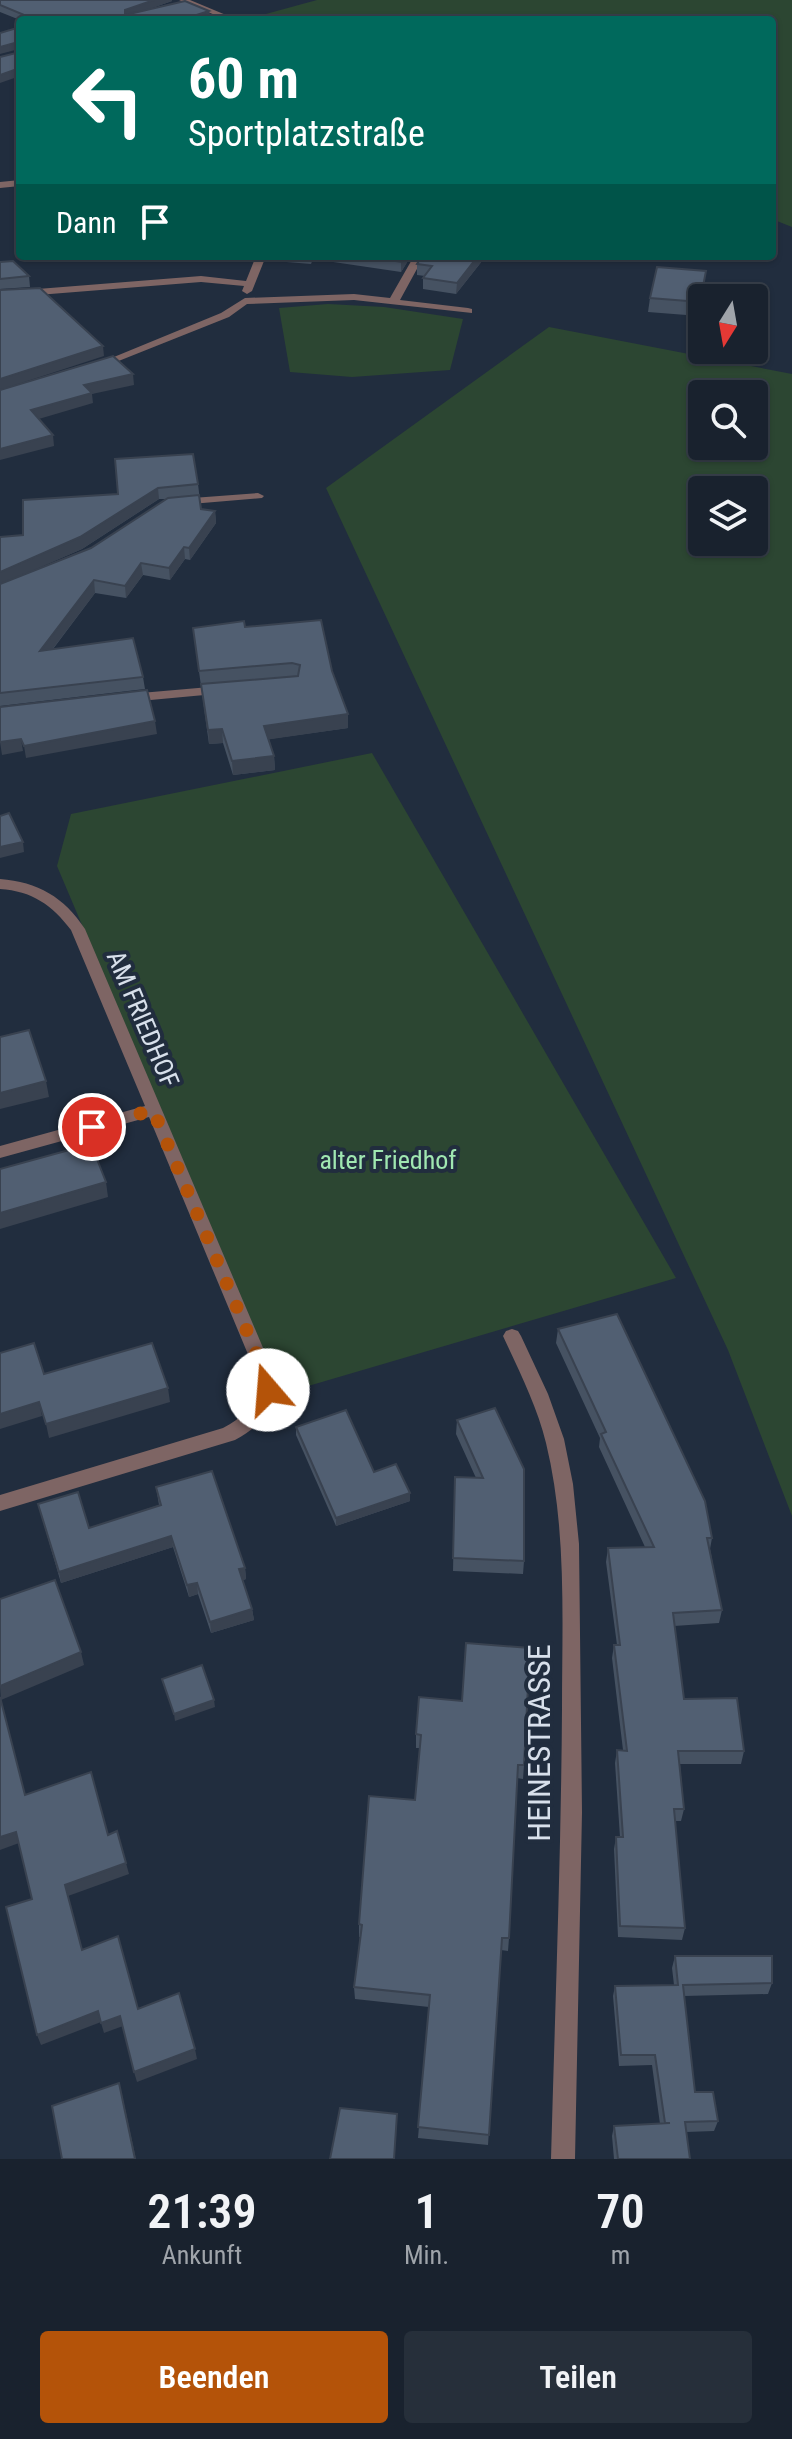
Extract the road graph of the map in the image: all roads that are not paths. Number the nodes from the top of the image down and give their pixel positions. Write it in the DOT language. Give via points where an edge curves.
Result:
graph roads {
  1 [pos="186,1"];
  2 [pos="174,7"];
  3 [pos="224,16"];
  4 [pos="259,260"];
  5 [pos="417,260"];
  6 [pos="249,284"];
  7 [pos="0,295"];
  8 [pos="245,301"];
  9 [pos="394,301"];
  10 [pos="468,311"];
  11 [pos="84,370"];
  12 [pos="258,496"];
  13 [pos="165,504"];
  14 [pos="232,689"];
  15 [pos="121,699"];
  16 [pos="0,884"];
  17 [pos="153,1110"];
  18 [pos="0,1152"];
  19 [pos="512,1336"];
  20 [pos="0,1503"];
  21 [pos="563,2159"];
  1 -- 2 [label="street"];
  1 -- 3 [label="street"];
  4 -- 6 [label="street"];
  5 -- 9 [label="street"];
  6 -- 7 [label="street" via="201,279"];
  6 -- 8 [label="street"];
  8 -- 9 [label="street"];
  8 -- 11 [label="street" via="225,315"];
  9 -- 10 [label="street"];
  12 -- 13 [label="street"];
  14 -- 15 [label="street"];
  16 -- 17 [label="street, AM FRIEDHOF" via="35,890 62,907 78,929"];
  17 -- 18 [label="street"];
  17 -- 20 [label="street, AM FRIEDHOF" via="266,1376 264,1405 245,1426 228,1434"];
  19 -- 21 [label="street, HEINESTRASSE" via="547,1415 566,1509 572,1798"];
}
